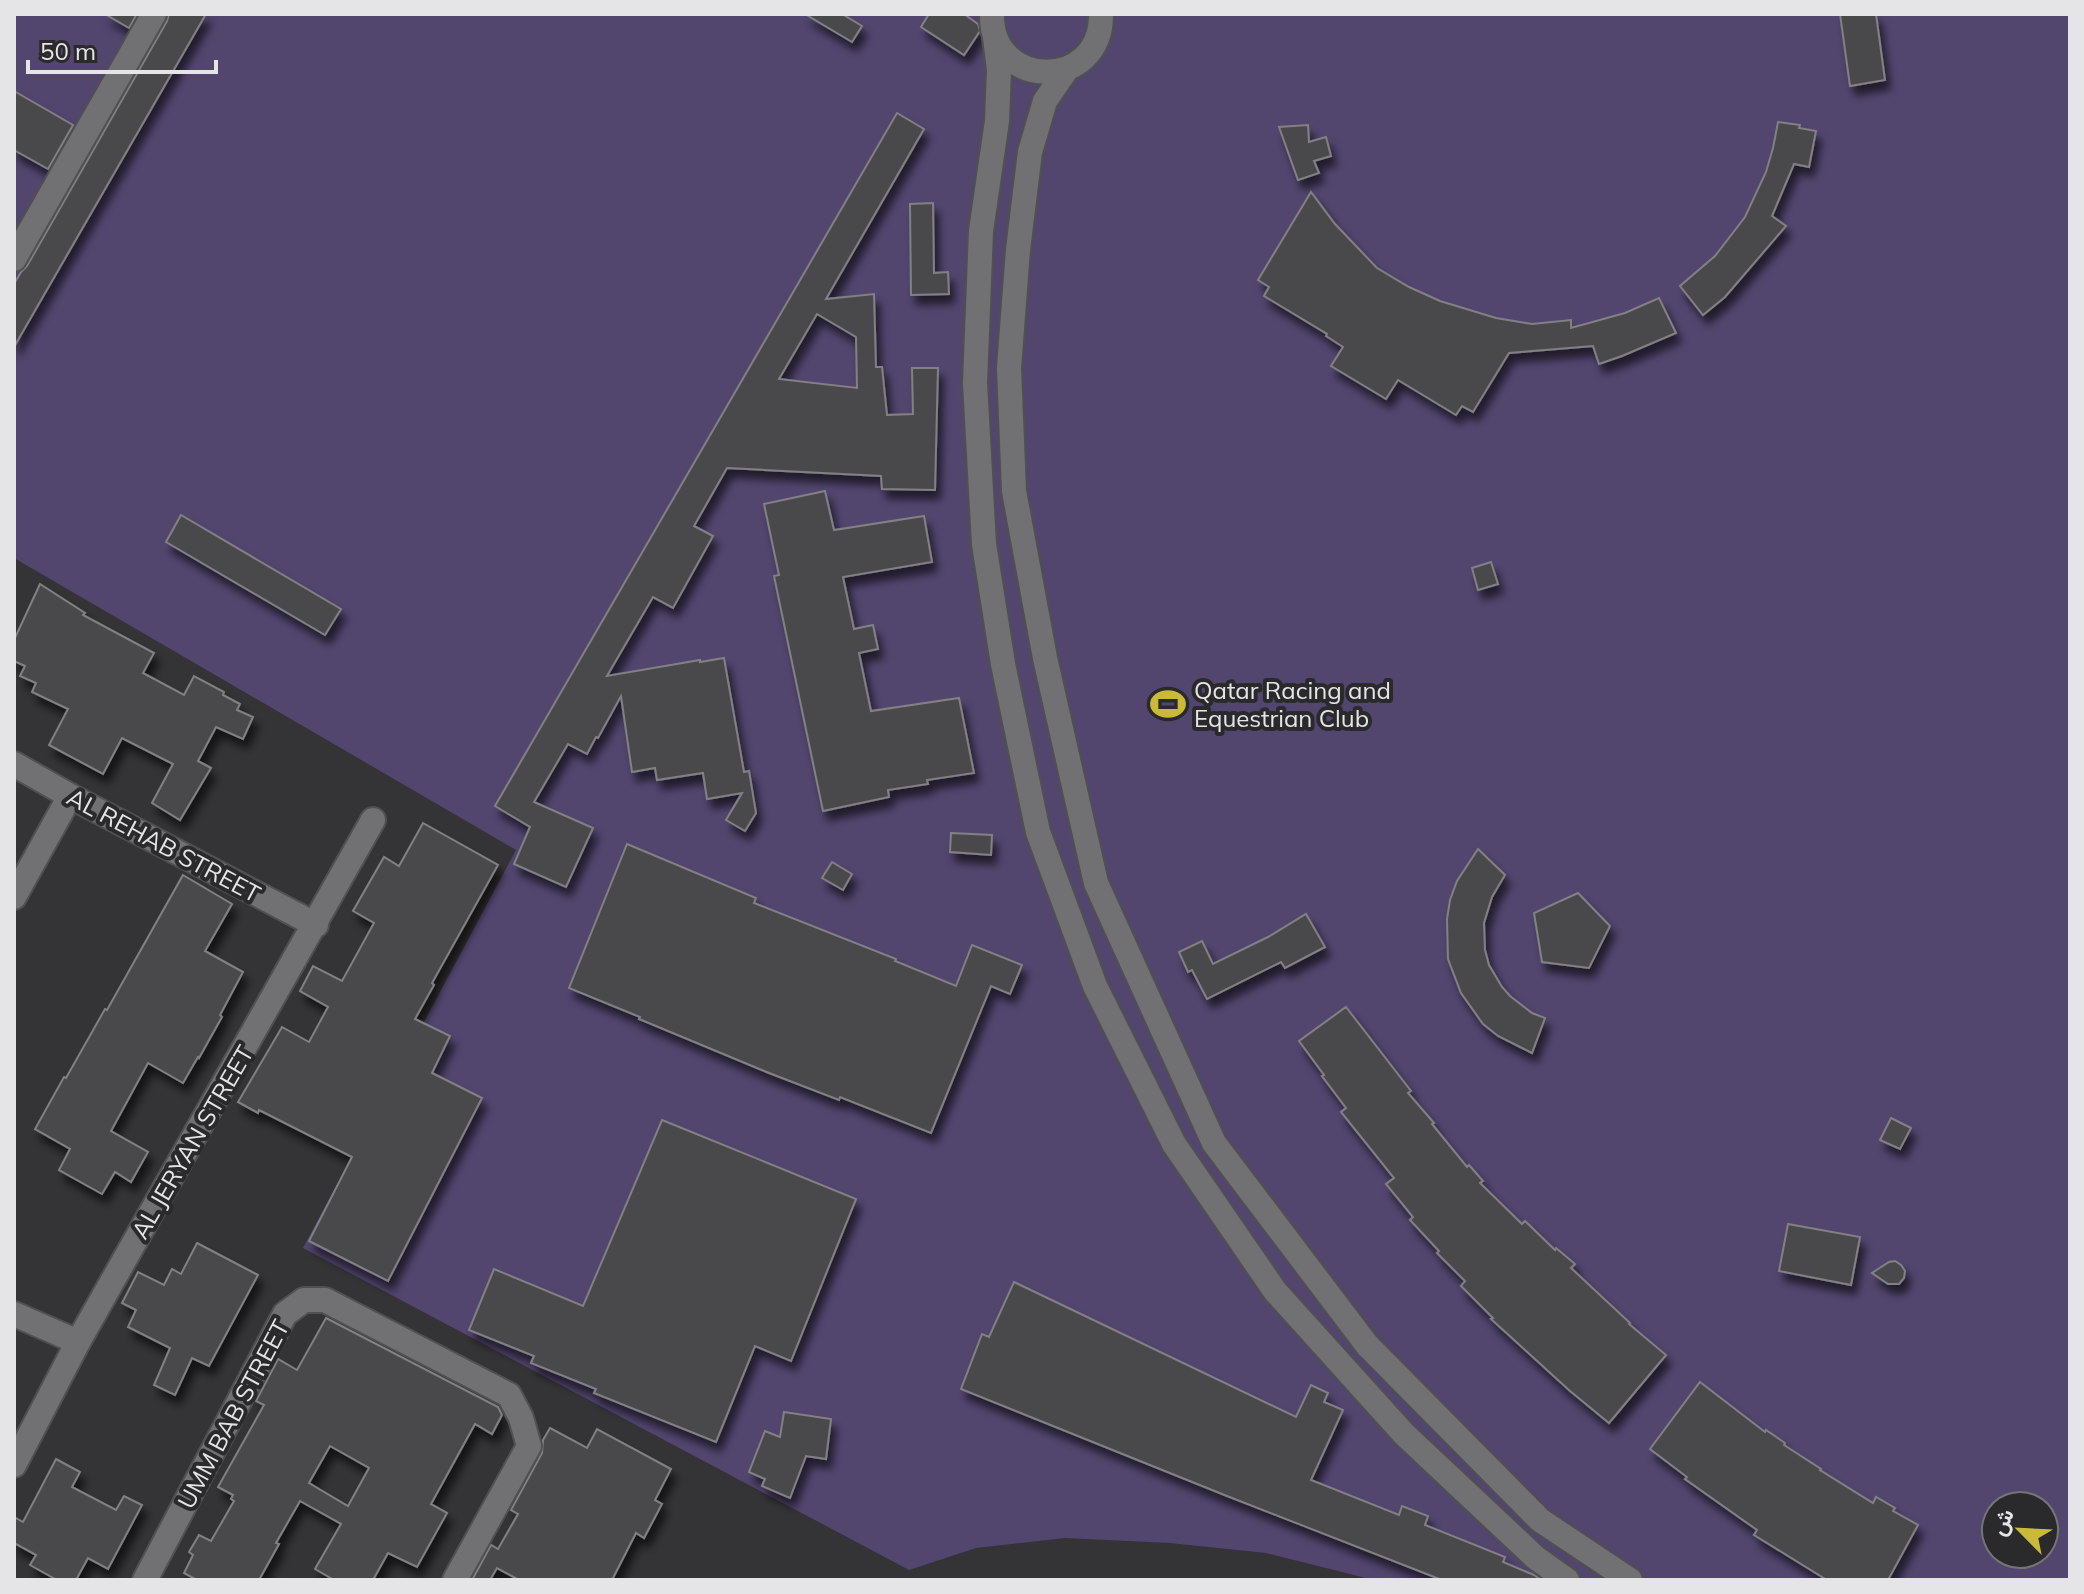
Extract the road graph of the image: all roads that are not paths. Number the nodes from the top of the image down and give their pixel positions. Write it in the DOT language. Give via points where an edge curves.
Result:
graph roads {
  1 [pos="154,14"];
  2 [pos="1101,14"];
  3 [pos="991,21"];
  4 [pos="1067,69"];
  5 [pos="14,259"];
  6 [pos="14,764"];
  7 [pos="70,796"];
  8 [pos="373,820"];
  9 [pos="14,897"];
  10 [pos="1104,901"];
  11 [pos="1068,913"];
  12 [pos="316,925"];
  13 [pos="14,1314"];
  14 [pos="78,1342"];
  15 [pos="1408,1386"];
  16 [pos="1380,1407"];
  17 [pos="14,1465"];
  18 [pos="1486,1465"];
  19 [pos="1461,1487"];
  20 [pos="145,1580"];
  21 [pos="455,1580"];
  22 [pos="1567,1580"];
  23 [pos="1630,1580"];
  1 -- 5 [label="street"];
  2 -- 4 [label="street" via="1098,39 1086,57"];
  3 -- 4 [label="street" via="1006,56 1024,68 1045,73"];
  3 -- 11 [label="street" via="999,70 997,121 981,231 975,383 984,544 1038,832"];
  4 -- 10 [label="street" via="1045,101 1028,163 1009,368 1014,491 1045,658"];
  6 -- 7 [label="street, AL REHAB STREET"];
  7 -- 9 [label="street"];
  7 -- 12 [label="street, AL REHAB STREET"];
  8 -- 12 [label="street, AL JERYAN STREET"];
  10 -- 11 [label="street"];
  10 -- 15 [label="street" via="1214,1143 1367,1345"];
  11 -- 16 [label="street" via="1095,986 1174,1144 1275,1291"];
  12 -- 14 [label="street, AL JERYAN STREET"];
  13 -- 14 [label="street"];
  14 -- 17 [label="street, AL JERYAN STREET"];
  15 -- 16 [label="street"];
  15 -- 18 [label="street"];
  16 -- 19 [label="street"];
  18 -- 19 [label="street"];
  18 -- 23 [label="street" via="1540,1520"];
  19 -- 22 [label="street"];
  20 -- 21 [label="street, UMM BAB STREET" via="285,1314 304,1300 325,1300 509,1395 529,1446"];
}
